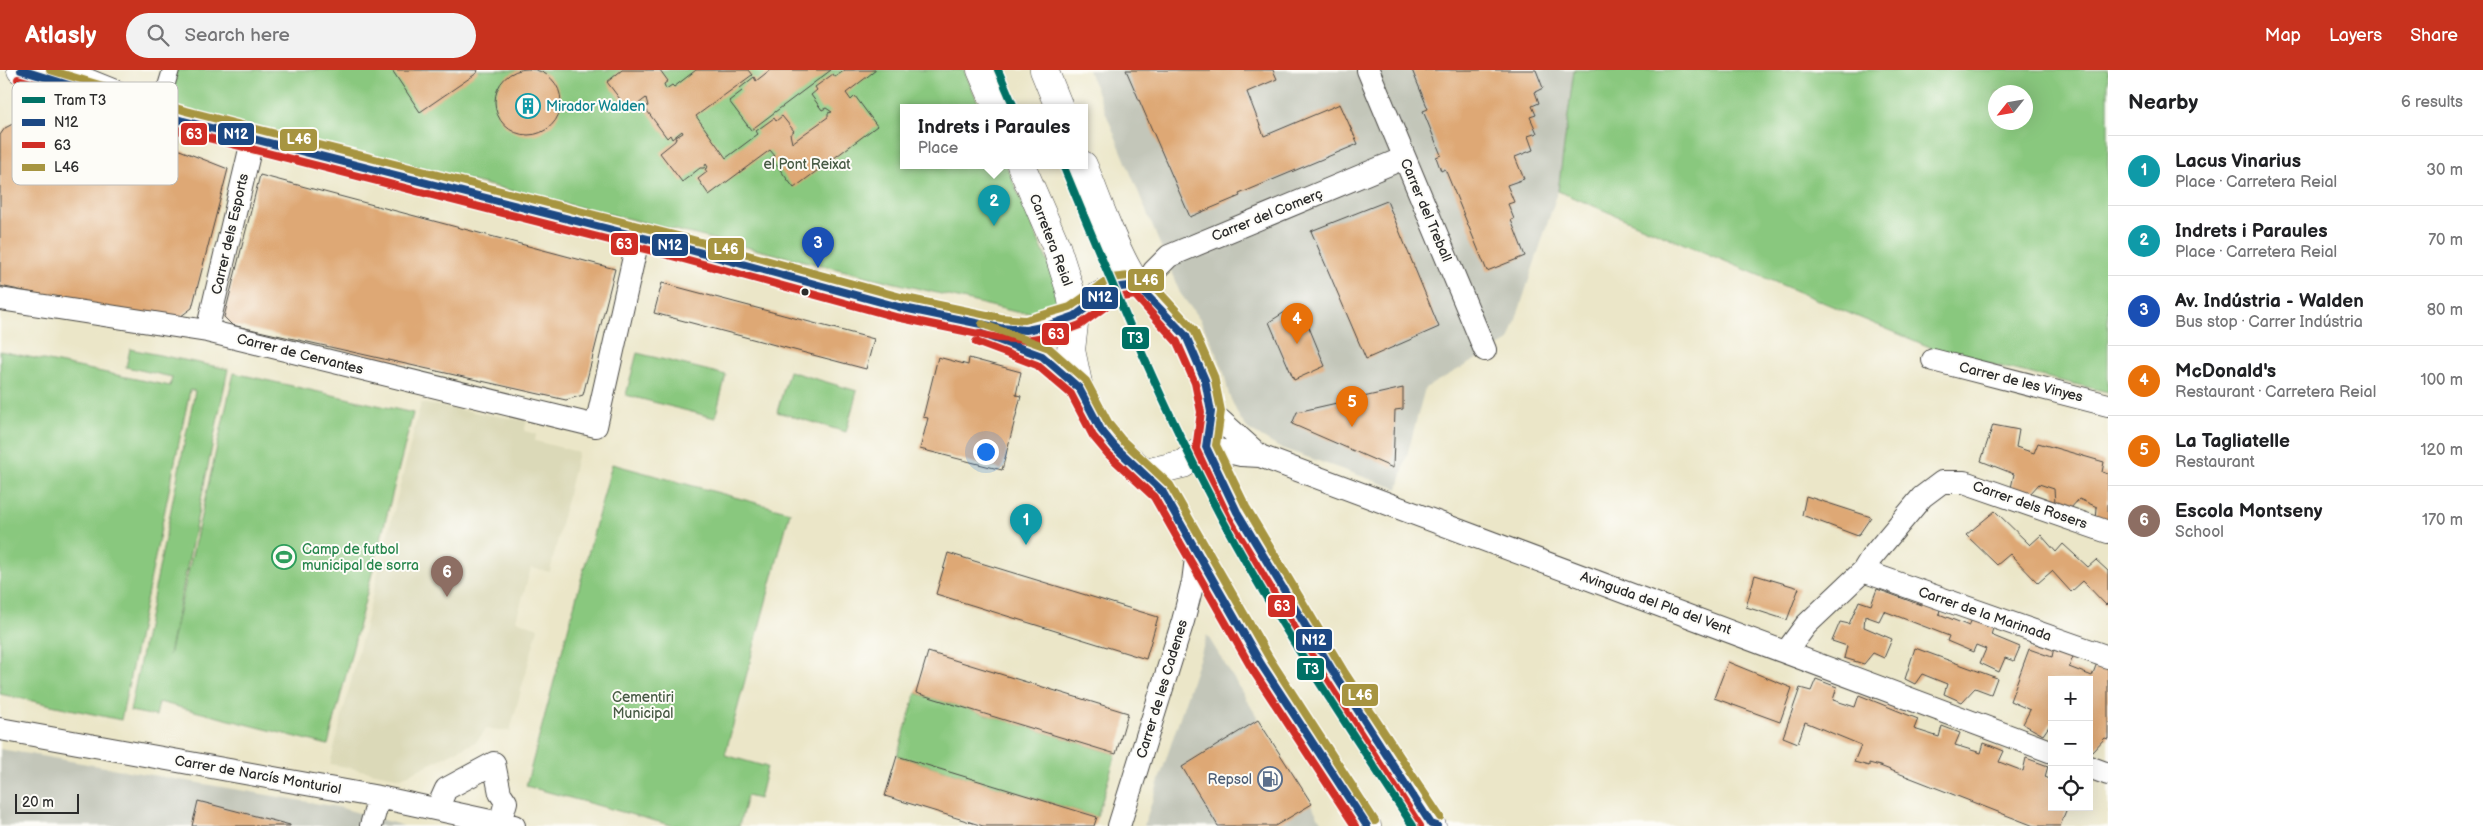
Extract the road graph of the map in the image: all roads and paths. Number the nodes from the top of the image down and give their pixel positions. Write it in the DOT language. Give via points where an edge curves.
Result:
graph roads {
  1 [pos="8,70"];
  2 [pos="21,70"];
  3 [pos="71,70"];
  4 [pos="171,70"];
  5 [pos="981,70"];
  6 [pos="1044,70"];
  7 [pos="1368,70"];
  8 [pos="0,80"];
  9 [pos="55,82"];
  10 [pos="101,82"];
  11 [pos="167,82"];
  12 [pos="996,104"];
  13 [pos="1058,104"];
  14 [pos="178,119"];
  15 [pos="253,137"];
  16 [pos="1404,158"];
  17 [pos="1023,169"];
  18 [pos="1085,169"];
  19 [pos="638,239"];
  20 [pos="1140,287"];
  21 [pos="0,299"];
  22 [pos="899,307"];
  23 [pos="1076,316"];
  24 [pos="207,331"];
  25 [pos="1485,350"];
  26 [pos="1933,360"];
  27 [pos="1079,388"];
  28 [pos="2108,405"];
  29 [pos="1211,412"];
  30 [pos="1206,447"];
  31 [pos="1250,455"];
  32 [pos="1145,473"];
  33 [pos="1227,492"];
  34 [pos="2108,532"];
  35 [pos="1197,550"];
  36 [pos="1863,571"];
  37 [pos="1786,652"];
  38 [pos="2108,657"];
  39 [pos="0,729"];
  40 [pos="2048,750"];
  41 [pos="2093,768"];
  42 [pos="2108,774"];
  43 [pos="379,797"];
  44 [pos="437,809"];
  45 [pos="507,824"];
  46 [pos="1433,825"];
  47 [pos="371,826"];
  48 [pos="1119,826"];
  49 [pos="1366,826"];
  1 -- 8 [label="main road"];
  2 -- 9 [label="main road"];
  3 -- 10 [label="street"];
  4 -- 11 [label="street"];
  5 -- 12 [label="main road"];
  6 -- 13 [label="main road"];
  7 -- 16 [label="street, Carrer del Treball"];
  14 -- 15 [label="main road"];
  15 -- 19 [label="main road"];
  15 -- 24 [label="street, Carrer dels Esports"];
  16 -- 20 [label="street, Carrer del Comerç" via="1169,256"];
  16 -- 25 [label="street, Carrer del Treball"];
  17 -- 23 [label="main road, Carretera Reial" via="1056,246"];
  18 -- 20 [label="main road" via="1120,254"];
  19 -- 22 [label="main road" via="687,249"];
  19 -- 24 [label="street, Carrer de Cervantes" via="596,426"];
  20 -- 23 [label="main road" via="1123,285 1104,292"];
  20 -- 29 [label="main road" via="1186,336 1205,380"];
  21 -- 24 [label="street, Carrer de Cervantes"];
  22 -- 23 [label="main road" via="1000,328 1026,330"];
  22 -- 27 [label="main road" via="1042,356"];
  23 -- 27 [label="main road, Carretera Reial" via="1071,350"];
  26 -- 28 [label="street, Carrer de les Vinyes"];
  27 -- 32 [label="main road, Carretera Reial" via="1100,430"];
  29 -- 30 [label="main road"];
  29 -- 31 [label="street, Avinguda del Pla del Vent"];
  30 -- 31 [label="street, Avinguda del Pla del Vent"];
  30 -- 32 [label="main road" via="1183,464"];
  30 -- 33 [label="main road"];
  31 -- 33 [label="street" via="1230,469"];
  31 -- 37 [label="street, Avinguda del Pla del Vent"];
  32 -- 35 [label="main road, Carretera Reial" via="1162,491"];
  33 -- 46 [label="main road" via="1337,678"];
  34 -- 36 [label="street, Carrer dels Rosers" via="1964,482 1942,482 1922,497"];
  35 -- 48 [label="street, Carrer de les Cadenes" via="1183,620"];
  35 -- 49 [label="main road, Carretera Reial" via="1262,664"];
  36 -- 37 [label="street, Carrer dels Rosers" via="1806,625"];
  36 -- 38 [label="street, Carrer de la Marinada"];
  37 -- 40 [label="street, Avinguda del Pla del Vent"];
  39 -- 43 [label="street, Carrer de Narcís Monturiol"];
  41 -- 42 [label="street"];
  43 -- 44 [label="street, Carrer de Narcís Monturiol"];
  43 -- 47 [label="street"];
  44 -- 45 [label="street, Carrer de Narcís Monturiol"];
  44 -- 45 [label="street" via="446,789 497,757"];
}
